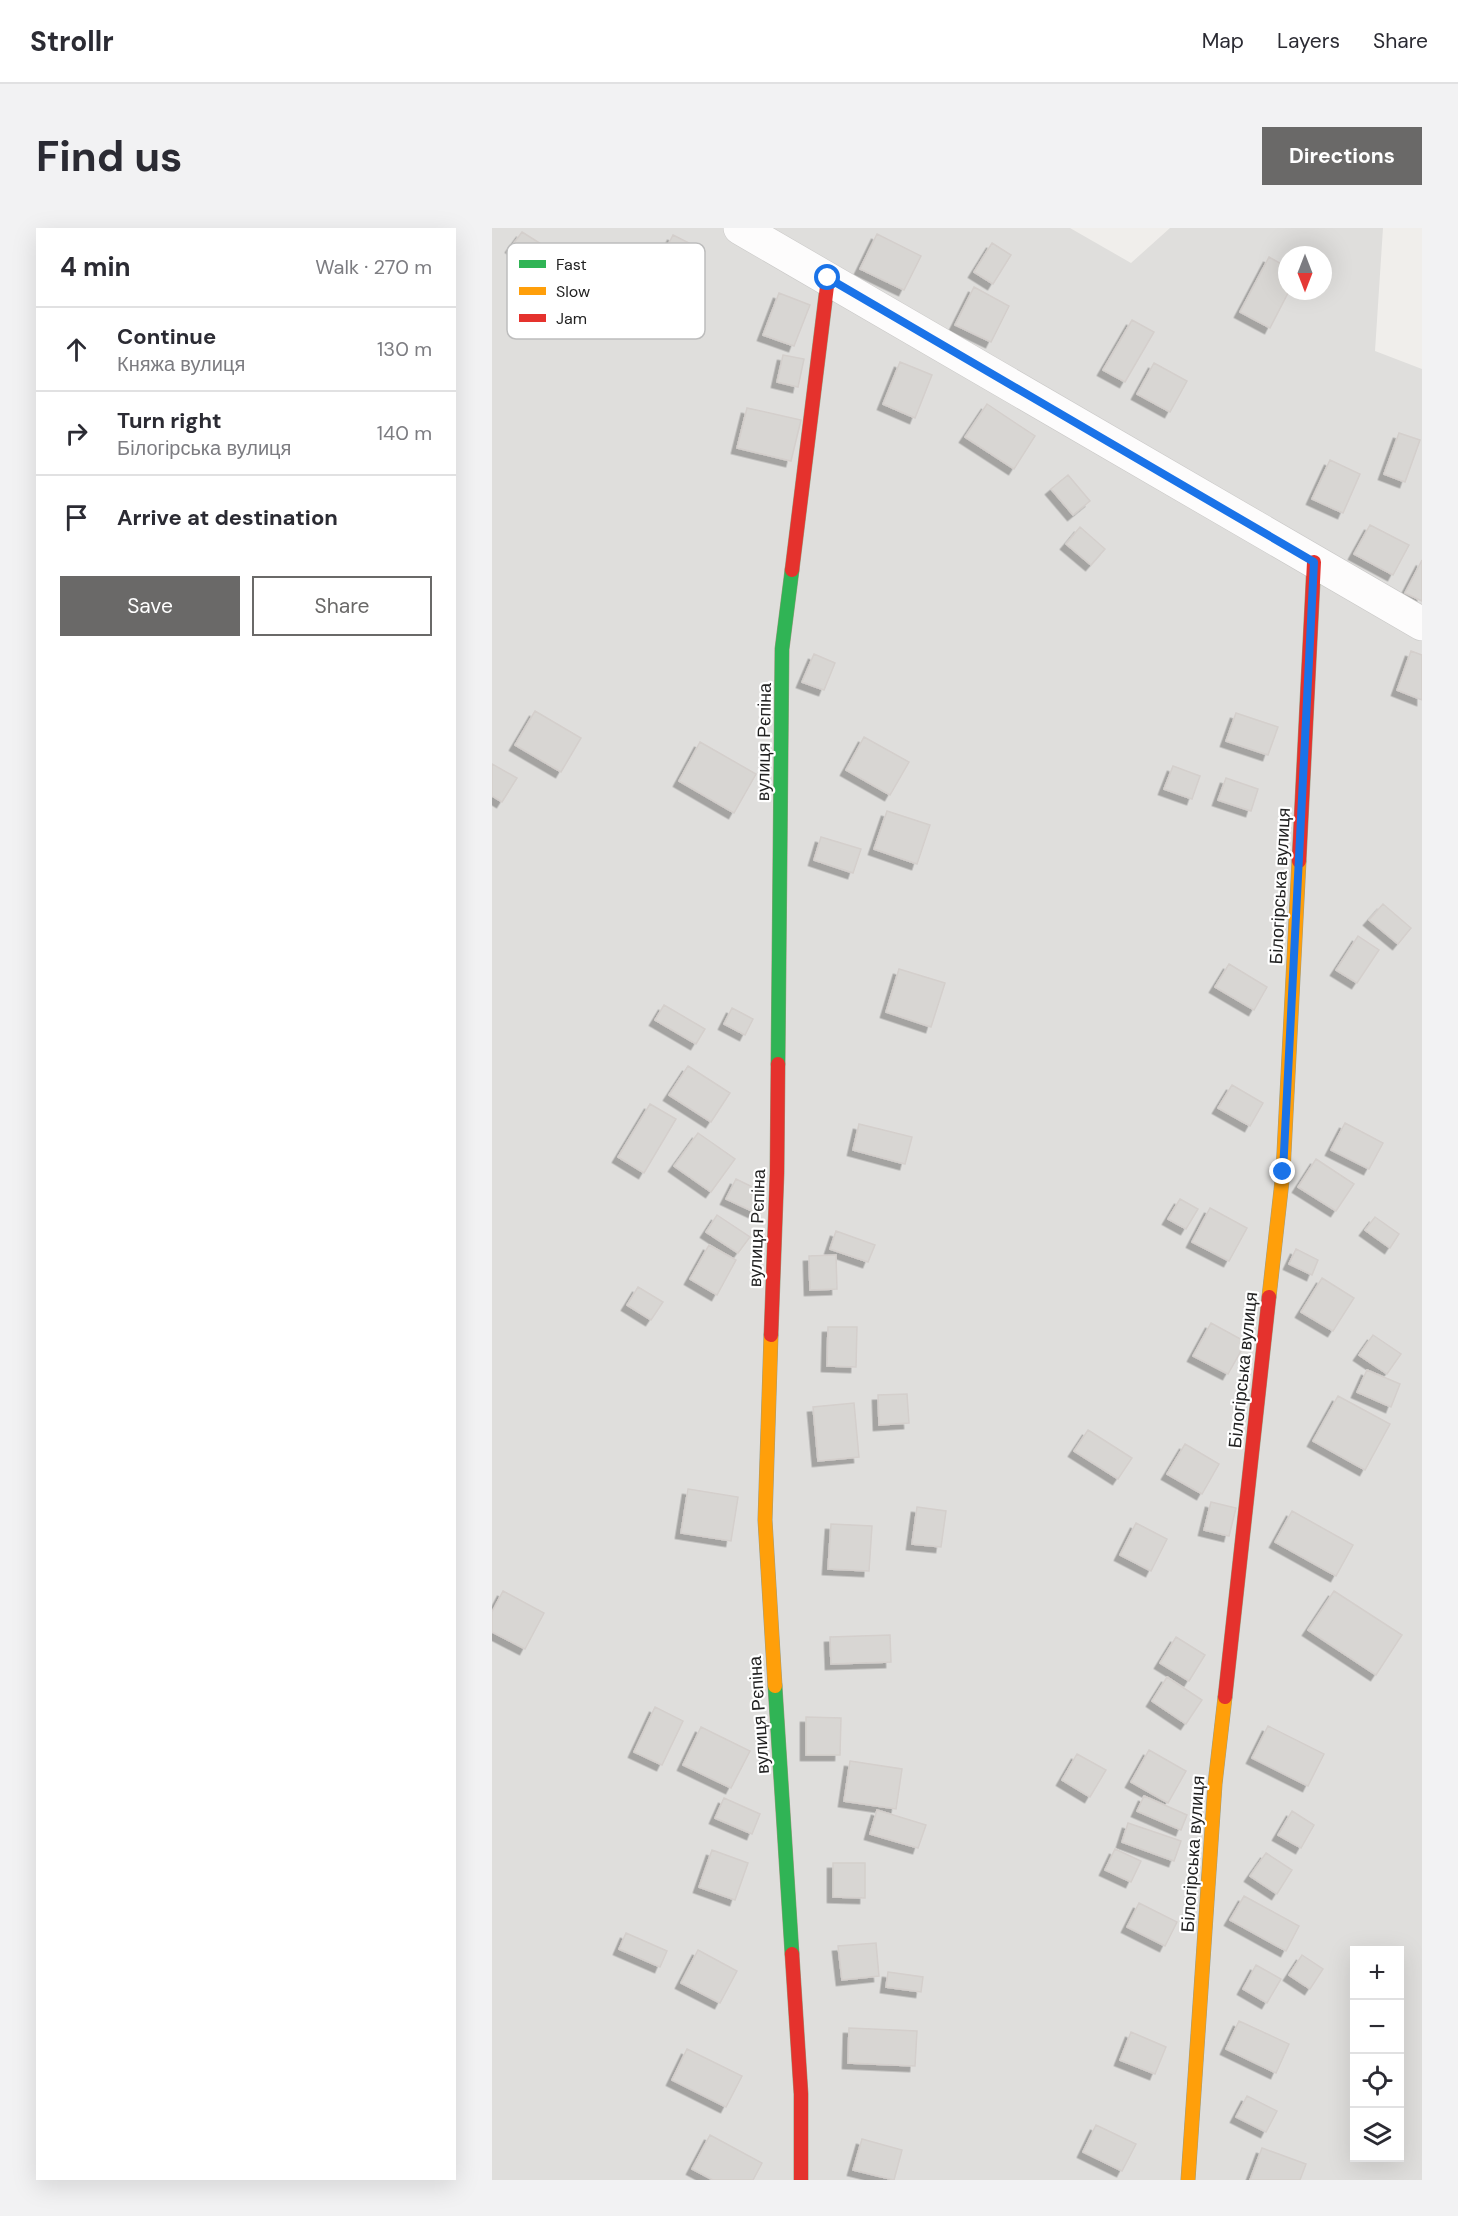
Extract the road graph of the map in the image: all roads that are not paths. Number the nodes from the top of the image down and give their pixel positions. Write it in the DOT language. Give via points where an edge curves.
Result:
graph roads {
  1 [pos="740,228"];
  2 [pos="828,278"];
  3 [pos="1314,562"];
  4 [pos="1422,624"];
  5 [pos="801,2180"];
  6 [pos="1188,2180"];
  1 -- 2 [label="street"];
  2 -- 3 [label="street"];
  2 -- 5 [label="street, вулиця Рєпіна" via="783,649 777,1173 765,1520 801,2094"];
  3 -- 4 [label="street"];
  3 -- 6 [label="street, Білогірська вулиця" via="1283,1172 1215,1784"];
}
